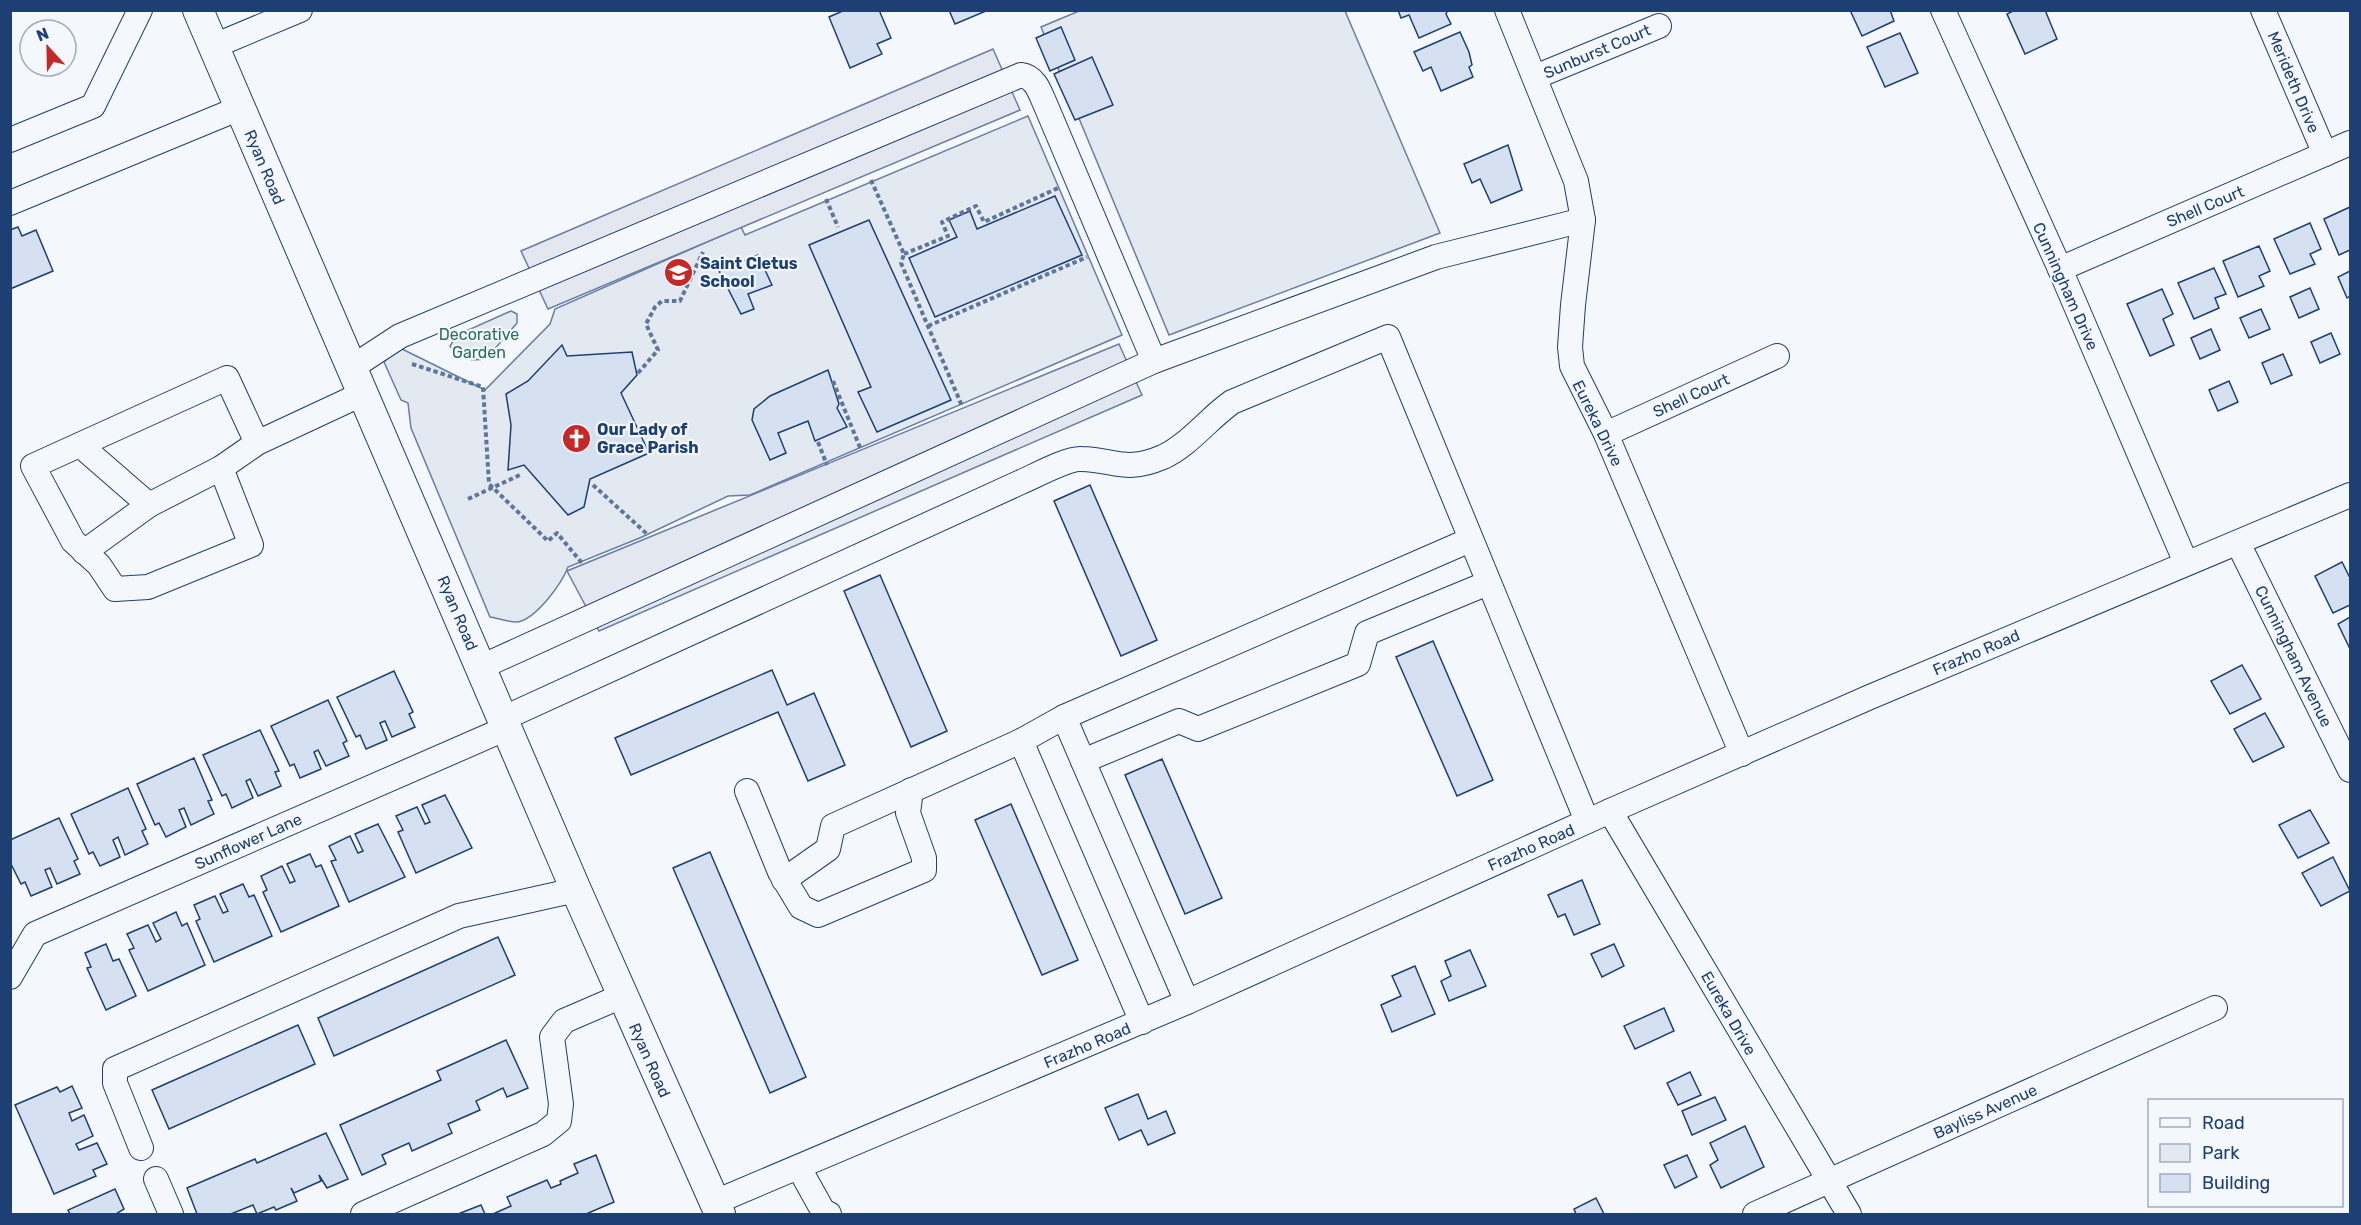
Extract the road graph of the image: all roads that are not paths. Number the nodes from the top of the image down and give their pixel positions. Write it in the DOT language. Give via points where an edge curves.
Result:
graph roads {
  1 [pos="140,10"];
  2 [pos="198,10"];
  3 [pos="300,10"];
  4 [pos="1507,10"];
  5 [pos="1943,10"];
  6 [pos="2263,10"];
  7 [pos="1659,26"];
  8 [pos="214,46"];
  9 [pos="1535,77"];
  10 [pos="240,108"];
  11 [pos="10,140"];
  12 [pos="2350,143"];
  13 [pos="2325,154"];
  14 [pos="10,203"];
  15 [pos="1583,220"];
  16 [pos="2060,269"];
  17 [pos="1777,356"];
  18 [pos="1154,361"];
  19 [pos="357,381"];
  20 [pos="1606,434"];
  21 [pos="257,443"];
  22 [pos="80,445"];
  23 [pos="222,468"];
  24 [pos="2350,495"];
  25 [pos="149,505"];
  26 [pos="1470,540"];
  27 [pos="2238,543"];
  28 [pos="84,552"];
  29 [pos="2186,564"];
  30 [pos="1488,583"];
  31 [pos="481,667"];
  32 [pos="1064,717"];
  33 [pos="504,724"];
  34 [pos="1022,741"];
  35 [pos="1742,754"];
  36 [pos="1083,761"];
  37 [pos="2350,770"];
  38 [pos="911,790"];
  39 [pos="747,791"];
  40 [pos="1610,811"];
  41 [pos="1587,821"];
  42 [pos="784,880"];
  43 [pos="576,890"];
  44 [pos="10,977"];
  45 [pos="622,996"];
  46 [pos="1187,1002"];
  47 [pos="2215,1008"];
  48 [pos="1142,1022"];
  49 [pos="141,1148"];
  50 [pos="799,1168"];
  51 [pos="156,1179"];
  52 [pos="1829,1181"];
  53 [pos="716,1209"];
  54 [pos="171,1215"];
  55 [pos="363,1215"];
  56 [pos="829,1215"];
  57 [pos="1755,1215"];
  58 [pos="1849,1215"];
  1 -- 11 [label="street" via="93,106"];
  2 -- 8 [label="main road, Ryan Road"];
  3 -- 8 [label="street"];
  4 -- 9 [label="street, Eureka Drive"];
  5 -- 16 [label="street, Cunningham Drive"];
  6 -- 13 [label="street, Merideth Drive"];
  7 -- 9 [label="street, Sunburst Court"];
  8 -- 10 [label="main road, Ryan Road"];
  9 -- 15 [label="street, Eureka Drive" via="1576,181"];
  10 -- 14 [label="street"];
  10 -- 19 [label="main road, Ryan Road"];
  12 -- 13 [label="street, Shell Court"];
  13 -- 16 [label="street, Shell Court"];
  15 -- 18 [label="street" via="1436,257"];
  15 -- 20 [label="street, Eureka Drive" via="1573,305 1572,366"];
  16 -- 29 [label="street, Cunningham Drive"];
  17 -- 20 [label="street, Shell Court"];
  18 -- 19 [label="street" via="1035,82 1021,75 400,336"];
  18 -- 31 [label="street"];
  19 -- 21 [label="street"];
  19 -- 31 [label="main road, Ryan Road"];
  20 -- 35 [label="street, Eureka Drive"];
  21 -- 22 [label="street" via="227,378"];
  21 -- 23 [label="street"];
  22 -- 25 [label="street"];
  22 -- 28 [label="street" via="33,466 73,541"];
  23 -- 25 [label="street"];
  23 -- 28 [label="street" via="251,545 148,587 115,589"];
  24 -- 27 [label="street, Frazho Road"];
  25 -- 28 [label="street"];
  26 -- 30 [label="street"];
  26 -- 32 [label="street"];
  26 -- 33 [label="street, Sunflower Lane" via="1388,337 1232,402 1164,456 1128,467 1079,458"];
  27 -- 29 [label="street, Frazho Road"];
  27 -- 37 [label="street, Cunningham Avenue"];
  29 -- 35 [label="street, Frazho Road"];
  30 -- 36 [label="street" via="1367,633 1358,664 1198,729 1179,721"];
  30 -- 41 [label="street"];
  31 -- 33 [label="main road, Ryan Road"];
  32 -- 34 [label="street"];
  32 -- 36 [label="street"];
  33 -- 43 [label="main road, Ryan Road"];
  33 -- 44 [label="street, Sunflower Lane" via="35,934"];
  34 -- 38 [label="street"];
  34 -- 48 [label="street"];
  35 -- 40 [label="street, Frazho Road"];
  36 -- 46 [label="street"];
  38 -- 42 [label="street" via="833,826 828,849"];
  38 -- 42 [label="street" via="908,813 924,858 924,870 818,915 801,907"];
  39 -- 42 [label="street"];
  40 -- 41 [label="street, Frazho Road"];
  40 -- 52 [label="street, Eureka Drive"];
  41 -- 46 [label="street, Frazho Road"];
  43 -- 45 [label="main road, Ryan Road"];
  43 -- 49 [label="street" via="459,916 115,1069 115,1083"];
  45 -- 53 [label="main road, Ryan Road"];
  45 -- 55 [label="street" via="564,1021 552,1037 561,1104 559,1121 551,1128"];
  46 -- 48 [label="street, Frazho Road"];
  47 -- 52 [label="street, Bayliss Avenue"];
  48 -- 50 [label="street, Frazho Road"];
  50 -- 53 [label="street, Frazho Road"];
  50 -- 56 [label="street"];
  51 -- 54 [label="street"];
  52 -- 57 [label="street, Bayliss Avenue"];
  52 -- 58 [label="street, Eureka Drive"];
}
